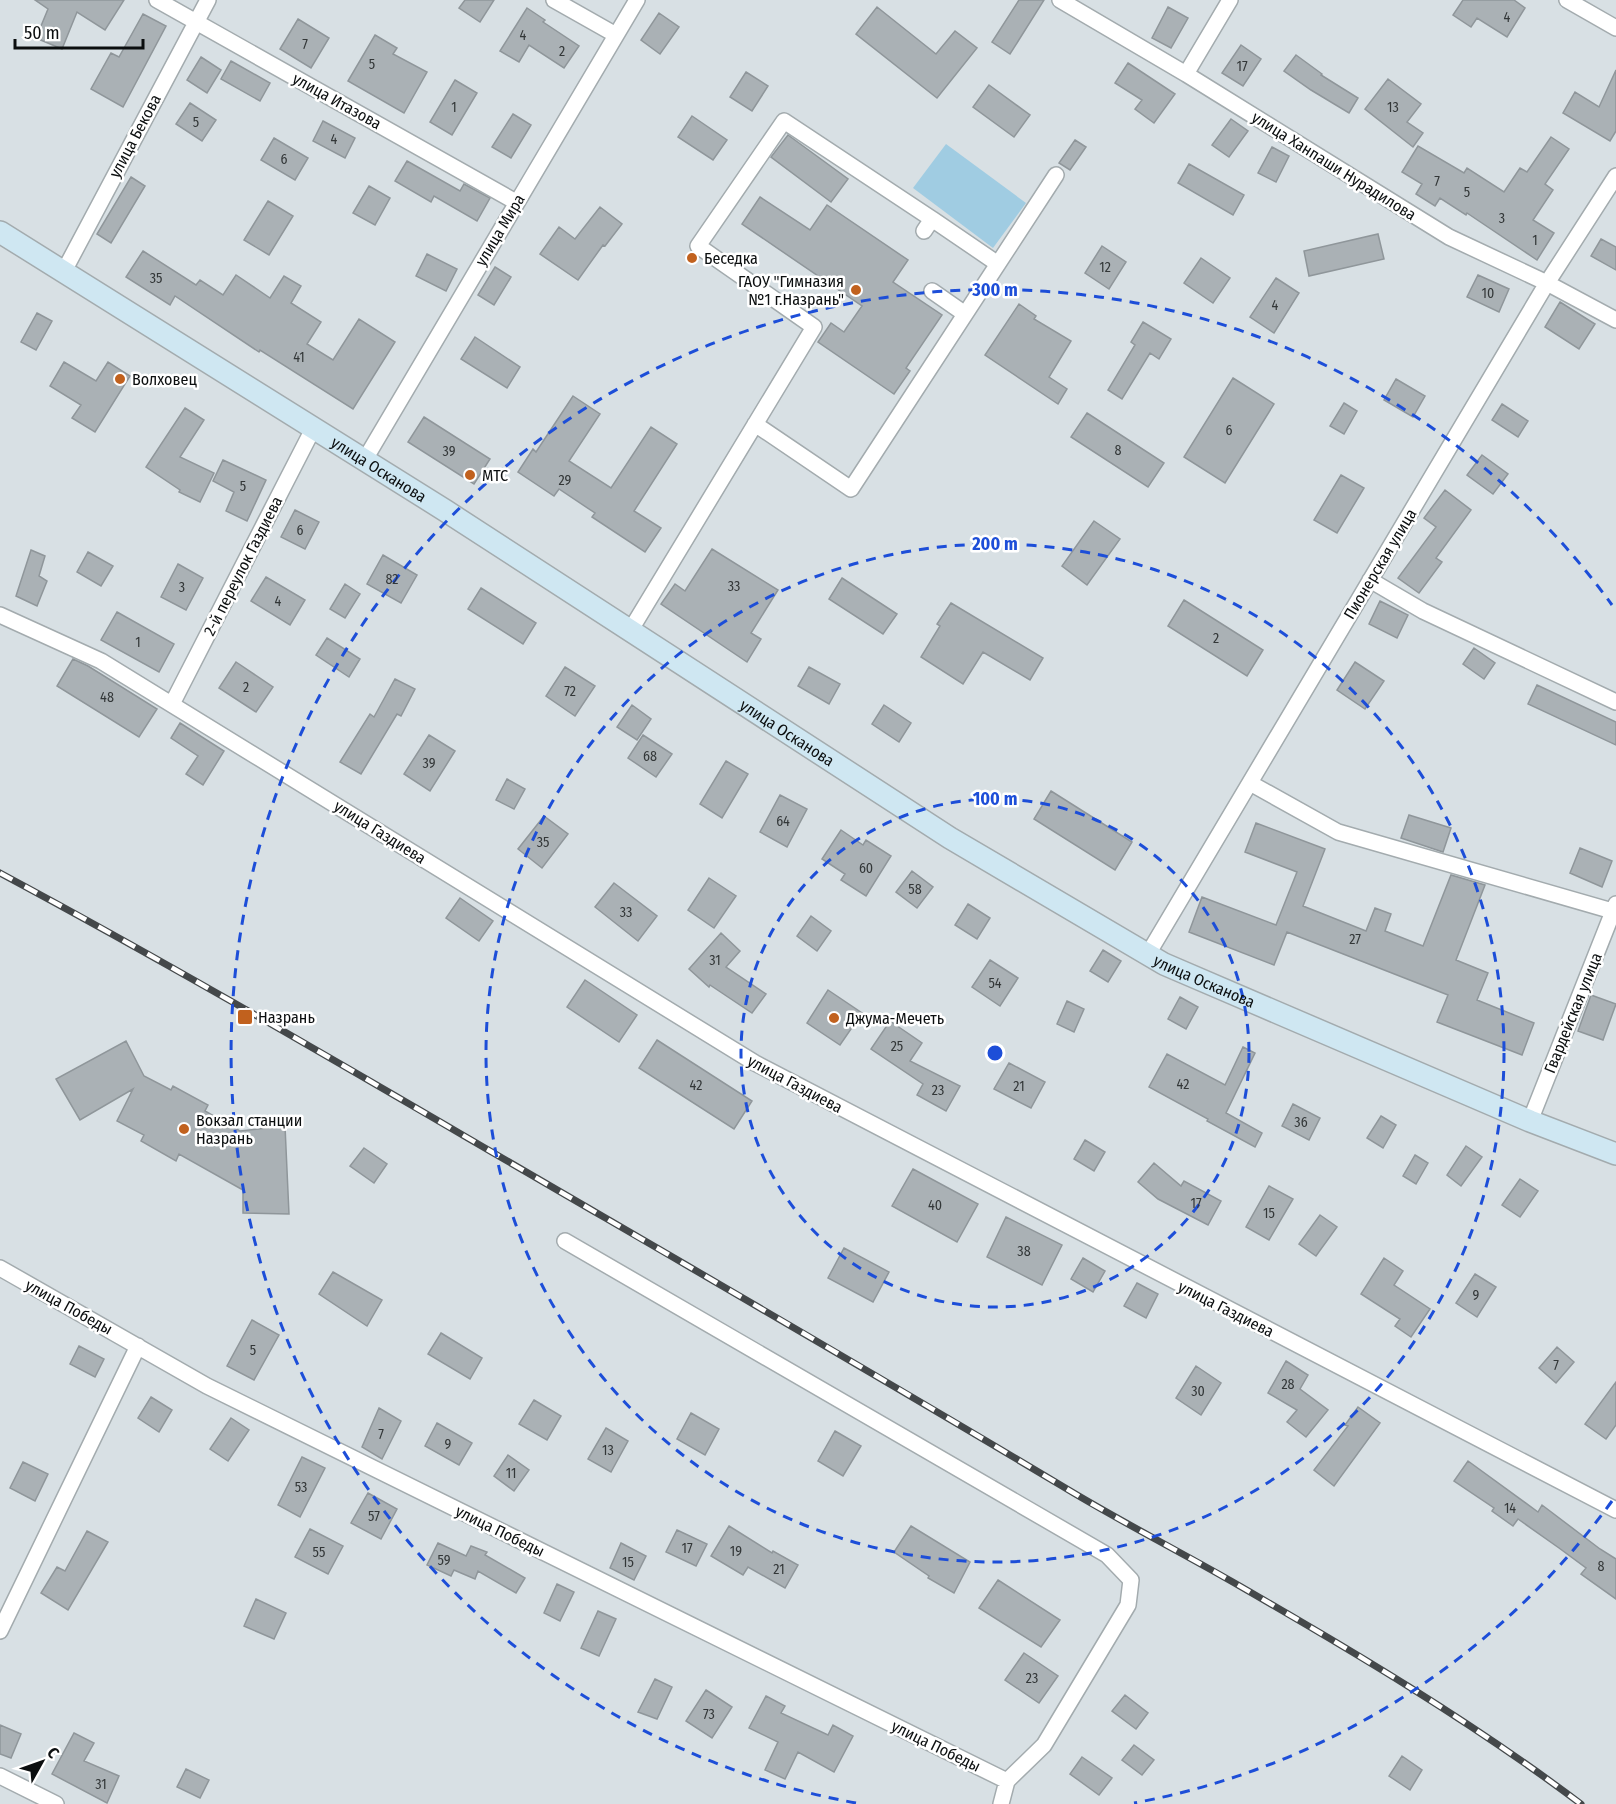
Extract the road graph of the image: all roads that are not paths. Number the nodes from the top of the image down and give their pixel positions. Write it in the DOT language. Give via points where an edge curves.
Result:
graph roads {
  1 [pos="157,0"];
  2 [pos="208,0"];
  3 [pos="554,0"];
  4 [pos="637,0"];
  5 [pos="1059,0"];
  6 [pos="1230,0"];
  7 [pos="1567,0"];
  8 [pos="196,22"];
  9 [pos="1616,28"];
  10 [pos="616,35"];
  11 [pos="1186,74"];
  12 [pos="1056,175"];
  13 [pos="1616,176"];
  14 [pos="516,202"];
  15 [pos="0,232"];
  16 [pos="998,264"];
  17 [pos="63,273"];
  18 [pos="1547,284"];
  19 [pos="932,291"];
  20 [pos="965,314"];
  21 [pos="1616,320"];
  22 [pos="755,424"];
  23 [pos="313,429"];
  24 [pos="364,461"];
  25 [pos="1370,580"];
  26 [pos="0,615"];
  27 [pos="630,631"];
  28 [pos="1616,702"];
  29 [pos="172,704"];
  30 [pos="1250,783"];
  31 [pos="1615,909"];
  32 [pos="1148,954"];
  33 [pos="1530,1121"];
  34 [pos="1616,1154"];
  35 [pos="566,1241"];
  36 [pos="0,1268"];
  37 [pos="138,1346"];
  38 [pos="1616,1510"];
  39 [pos="0,1631"];
  40 [pos="0,1776"];
  41 [pos="1007,1781"];
  42 [pos="56,1804"];
  43 [pos="1000,1804"];
  1 -- 8 [label="street, улица Итазова"];
  2 -- 8 [label="street, улица Бекова"];
  3 -- 10 [label="street"];
  4 -- 10 [label="street, улица Мира"];
  5 -- 11 [label="street, улица Ханпаши Нурадилова"];
  6 -- 11 [label="street"];
  7 -- 9 [label="street"];
  8 -- 14 [label="street, улица Итазова"];
  8 -- 17 [label="street, улица Бекова"];
  10 -- 14 [label="street, улица Мира"];
  11 -- 18 [label="street, улица Ханпаши Нурадилова" via="1449,237"];
  12 -- 16 [label="street"];
  13 -- 18 [label="street, Пионерская улица"];
  14 -- 24 [label="street, улица Мира"];
  15 -- 17 [label="main road, улица Осканова"];
  16 -- 20 [label="street"];
  16 -- 22 [label="street" via="928,225 784,121 698,246 814,327"];
  17 -- 23 [label="main road, улица Осканова"];
  18 -- 21 [label="street, улица Ханпаши Нурадилова"];
  18 -- 25 [label="street, Пионерская улица"];
  19 -- 20 [label="street"];
  20 -- 22 [label="street" via="851,489"];
  22 -- 27 [label="street"];
  23 -- 24 [label="main road, улица Осканова"];
  23 -- 29 [label="street, 2-й переулок Газдиева"];
  24 -- 27 [label="main road, улица Осканова"];
  25 -- 28 [label="street" via="1423,611"];
  25 -- 30 [label="street, Пионерская улица"];
  26 -- 29 [label="street, улица Газдиева" via="101,661"];
  27 -- 32 [label="main road, улица Осканова" via="950,838"];
  29 -- 38 [label="street, улица Газдиева" via="755,1063"];
  30 -- 31 [label="street" via="1338,832"];
  30 -- 32 [label="street, Пионерская улица"];
  31 -- 33 [label="street, Гвардейская улица"];
  32 -- 33 [label="main road, улица Осканова"];
  33 -- 34 [label="main road, улица Осканова"];
  35 -- 41 [label="street" via="1107,1555 1131,1580 1128,1605 1044,1745"];
  36 -- 37 [label="street, улица Победы"];
  37 -- 39 [label="street"];
  37 -- 41 [label="street, улица Победы" via="207,1386"];
  40 -- 42 [label="street"];
  41 -- 43 [label="street"];
}
